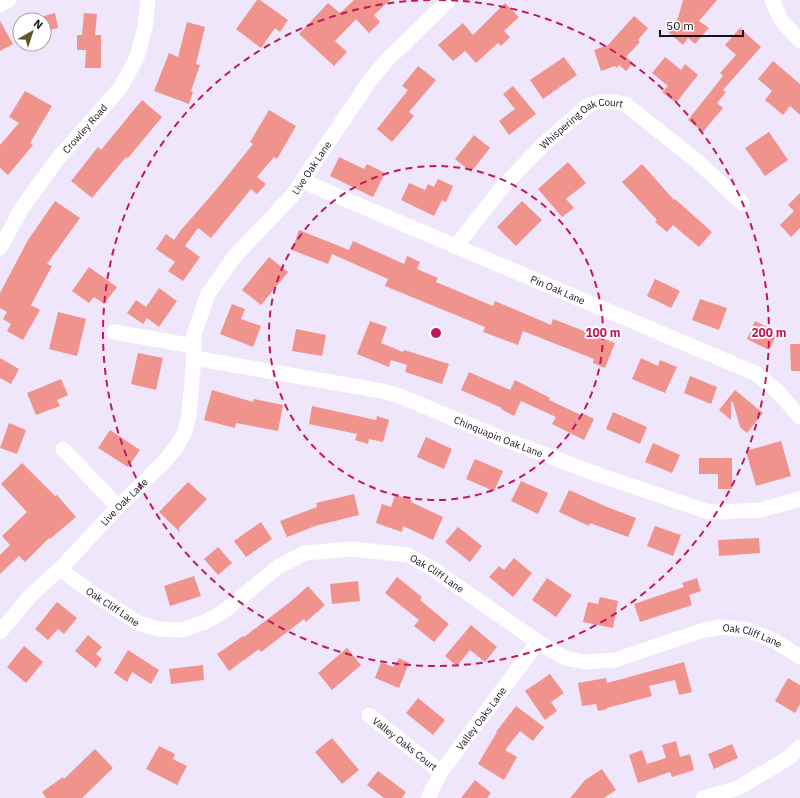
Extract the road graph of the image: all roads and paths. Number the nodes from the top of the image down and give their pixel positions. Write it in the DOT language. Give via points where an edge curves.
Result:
graph roads {
  1 [pos="9,0"];
  2 [pos="148,0"];
  3 [pos="449,0"];
  4 [pos="772,0"];
  5 [pos="0,4"];
  6 [pos="800,41"];
  7 [pos="302,181"];
  8 [pos="742,203"];
  9 [pos="456,246"];
  10 [pos="0,248"];
  11 [pos="114,332"];
  12 [pos="194,352"];
  13 [pos="800,417"];
  14 [pos="63,449"];
  15 [pos="800,499"];
  16 [pos="118,507"];
  17 [pos="60,569"];
  18 [pos="0,632"];
  19 [pos="538,642"];
  20 [pos="800,657"];
  21 [pos="369,715"];
  22 [pos="800,747"];
  23 [pos="441,772"];
  24 [pos="739,793"];
  25 [pos="428,798"];
  26 [pos="702,798"];
  1 -- 5 [label="street"];
  2 -- 10 [label="street, Crowley Road" via="145,28 137,57 121,87 56,161 22,208"];
  3 -- 7 [label="street, Live Oak Lane" via="371,79"];
  4 -- 6 [label="street" via="781,20"];
  7 -- 9 [label="street, Pin Oak Lane"];
  7 -- 12 [label="street, Live Oak Lane" via="292,196 234,257 208,294 194,334"];
  8 -- 9 [label="street, Whispering Oak Court" via="698,161 625,104 602,102 586,107 546,142 505,184"];
  9 -- 13 [label="street, Pin Oak Lane" via="757,374 778,392"];
  11 -- 12 [label="street"];
  12 -- 15 [label="street, Chinquapin Oak Lane" via="397,395 602,476 706,511 760,510"];
  12 -- 16 [label="street, Live Oak Lane" via="189,414 184,432 163,463"];
  14 -- 16 [label="street"];
  16 -- 17 [label="street, Live Oak Lane"];
  17 -- 18 [label="street, Live Oak Lane" via="32,595"];
  17 -- 19 [label="street, Oak Cliff Lane" via="138,623 158,629 183,630 223,612 278,567 305,553 352,549 408,555 433,569"];
  19 -- 20 [label="street, Oak Cliff Lane" via="565,658 585,662 607,661 704,630 722,627 748,630 775,641"];
  19 -- 23 [label="street, Valley Oaks Lane"];
  21 -- 23 [label="street, Valley Oaks Court"];
  22 -- 24 [label="street"];
  23 -- 25 [label="street, Valley Oaks Lane"];
  24 -- 26 [label="street"];
}
